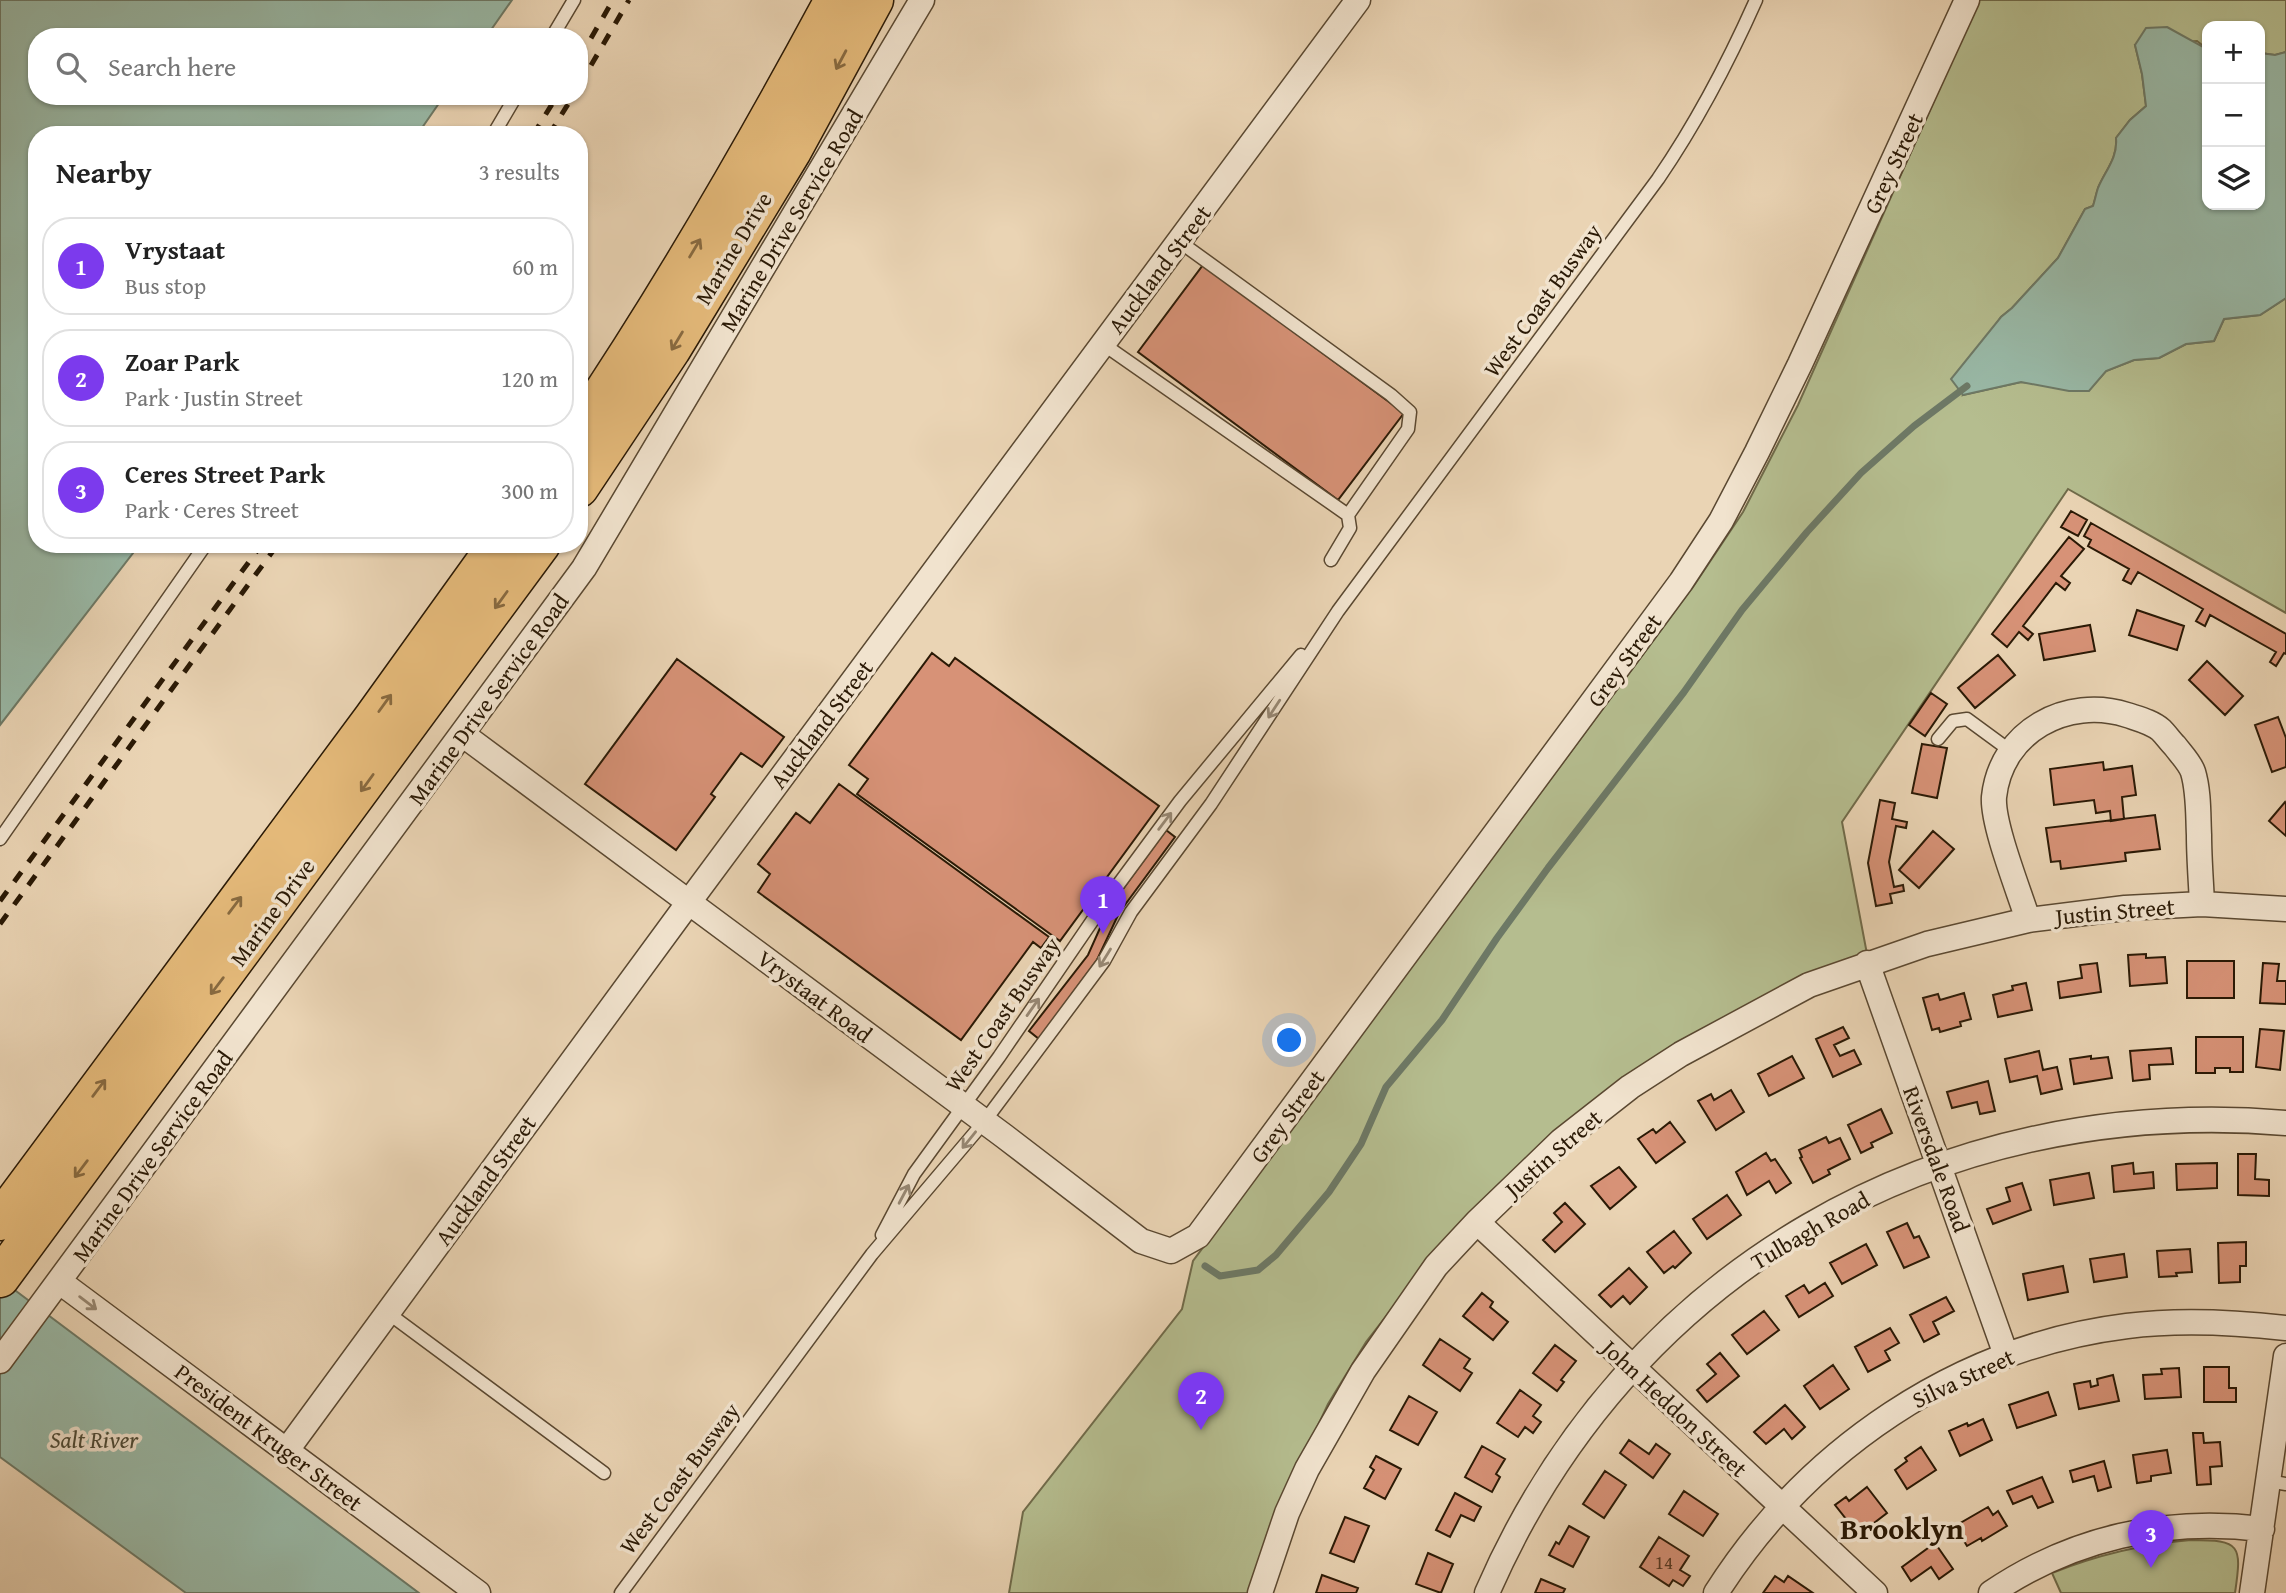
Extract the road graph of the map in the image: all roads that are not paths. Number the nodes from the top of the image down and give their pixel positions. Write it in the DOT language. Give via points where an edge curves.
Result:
graph roads {
  1 [pos="574,0"];
  2 [pos="834,0"];
  3 [pos="874,0"];
  4 [pos="922,0"];
  5 [pos="1358,0"];
  6 [pos="1756,0"];
  7 [pos="1967,0"];
  8 [pos="557,28"];
  9 [pos="511,105"];
  10 [pos="498,126"];
  11 [pos="1180,242"];
  12 [pos="1103,344"];
  13 [pos="588,416"];
  14 [pos="588,474"];
  15 [pos="1348,515"];
  16 [pos="200,553"];
  17 [pos="492,553"];
  18 [pos="534,553"];
  19 [pos="1331,560"];
  20 [pos="1338,611"];
  21 [pos="462,734"];
  22 [pos="1938,739"];
  23 [pos="2012,752"];
  24 [pos="0,839"];
  25 [pos="689,902"];
  26 [pos="2202,904"];
  27 [pos="2286,909"];
  28 [pos="2028,919"];
  29 [pos="1867,964"];
  30 [pos="963,1107"];
  31 [pos="984,1122"];
  32 [pos="2286,1124"];
  33 [pos="1940,1165"];
  34 [pos="0,1221"];
  35 [pos="1477,1222"];
  36 [pos="1171,1251"];
  37 [pos="872,1254"];
  38 [pos="3,1274"];
  39 [pos="60,1282"];
  40 [pos="388,1312"];
  41 [pos="2286,1328"];
  42 [pos="2006,1355"];
  43 [pos="2286,1356"];
  44 [pos="0,1361"];
  45 [pos="1631,1368"];
  46 [pos="287,1450"];
  47 [pos="604,1473"];
  48 [pos="2277,1483"];
  49 [pos="1781,1507"];
  50 [pos="2262,1529"];
  51 [pos="478,1593"];
  52 [pos="621,1593"];
  53 [pos="1260,1593"];
  54 [pos="1487,1593"];
  55 [pos="1716,1593"];
  56 [pos="1875,1593"];
  57 [pos="1991,1593"];
  58 [pos="2252,1593"];
  1 -- 8 [label="lane"];
  13 -- 2 [label="main road, Marine Drive, one-way" via="701,236"];
  3 -- 14 [label="main road, Marine Drive, one-way" via="792,151 671,350"];
  4 -- 21 [label="street, Marine Drive Service Road" via="584,568"];
  5 -- 11 [label="street, Auckland Street"];
  6 -- 20 [label="lane, West Coast Busway" via="1704,106 1658,179"];
  7 -- 36 [label="street, Grey Street" via="1800,364 1721,521 1681,582 1198,1236"];
  9 -- 10 [label="lane"];
  11 -- 12 [label="street, Auckland Street"];
  11 -- 15 [label="lane" via="1410,412 1408,429"];
  12 -- 15 [label="lane"];
  12 -- 25 [label="street, Auckland Street"];
  15 -- 19 [label="lane" via="1350,528"];
  16 -- 24 [label="lane"];
  34 -- 17 [label="main road, Marine Drive, one-way"];
  18 -- 38 [label="main road, Marine Drive, one-way"];
  30 -- 20 [label="lane, West Coast Busway, one-way" via="1180,801"];
  20 -- 31 [label="lane, West Coast Busway, one-way" via="1211,804 1131,912 1104,961"];
  21 -- 25 [label="street, Vrystaat Road"];
  21 -- 39 [label="street, Marine Drive Service Road"];
  22 -- 23 [label="lane" via="1953,721 1967,719"];
  23 -- 26 [label="street, Justin Street" via="2040,722 2069,712 2121,713 2161,730 2192,771 2198,798"];
  23 -- 28 [label="street, Justin Street" via="1994,798 1998,828"];
  25 -- 30 [label="street, Vrystaat Road"];
  25 -- 40 [label="street, Auckland Street"];
  26 -- 27 [label="street, Justin Street"];
  26 -- 28 [label="street, Justin Street"];
  28 -- 29 [label="street, Justin Street"];
  29 -- 33 [label="street, Riversdale Road"];
  29 -- 35 [label="street, Justin Street" via="1761,1009 1630,1087 1561,1141"];
  30 -- 31 [label="street, Vrystaat Road"];
  37 -- 30 [label="lane, West Coast Busway, one-way" via="914,1174"];
  31 -- 36 [label="street, Vrystaat Road" via="1141,1241"];
  31 -- 37 [label="lane, West Coast Busway, one-way"];
  32 -- 33 [label="street, Tulbagh Road" via="2195,1119 2104,1126 2028,1139"];
  33 -- 42 [label="street, Riversdale Road"];
  33 -- 45 [label="street, Tulbagh Road" via="1854,1201 1773,1248 1699,1303"];
  35 -- 45 [label="street, John Heddon Street"];
  35 -- 53 [label="street, Justin Street" via="1436,1266 1363,1371 1307,1469"];
  37 -- 52 [label="lane, West Coast Busway"];
  39 -- 44 [label="street, Marine Drive Service Road"];
  39 -- 46 [label="street, President Kruger Street, one-way"];
  40 -- 46 [label="street, Auckland Street"];
  40 -- 47 [label="lane"];
  41 -- 42 [label="street, Silva Street" via="2208,1321 2126,1326"];
  42 -- 49 [label="street, Silva Street" via="1893,1412 1834,1456"];
  43 -- 48 [label="street"];
  45 -- 49 [label="street, John Heddon Street"];
  45 -- 54 [label="street, Tulbagh Road" via="1545,1479"];
  46 -- 51 [label="street, President Kruger Street"];
  48 -- 50 [label="street"];
  49 -- 55 [label="street, Silva Street"];
  49 -- 56 [label="street, John Heddon Street"];
  50 -- 57 [label="street" via="2205,1525 2115,1536 2063,1553"];
  50 -- 58 [label="street"];
}
